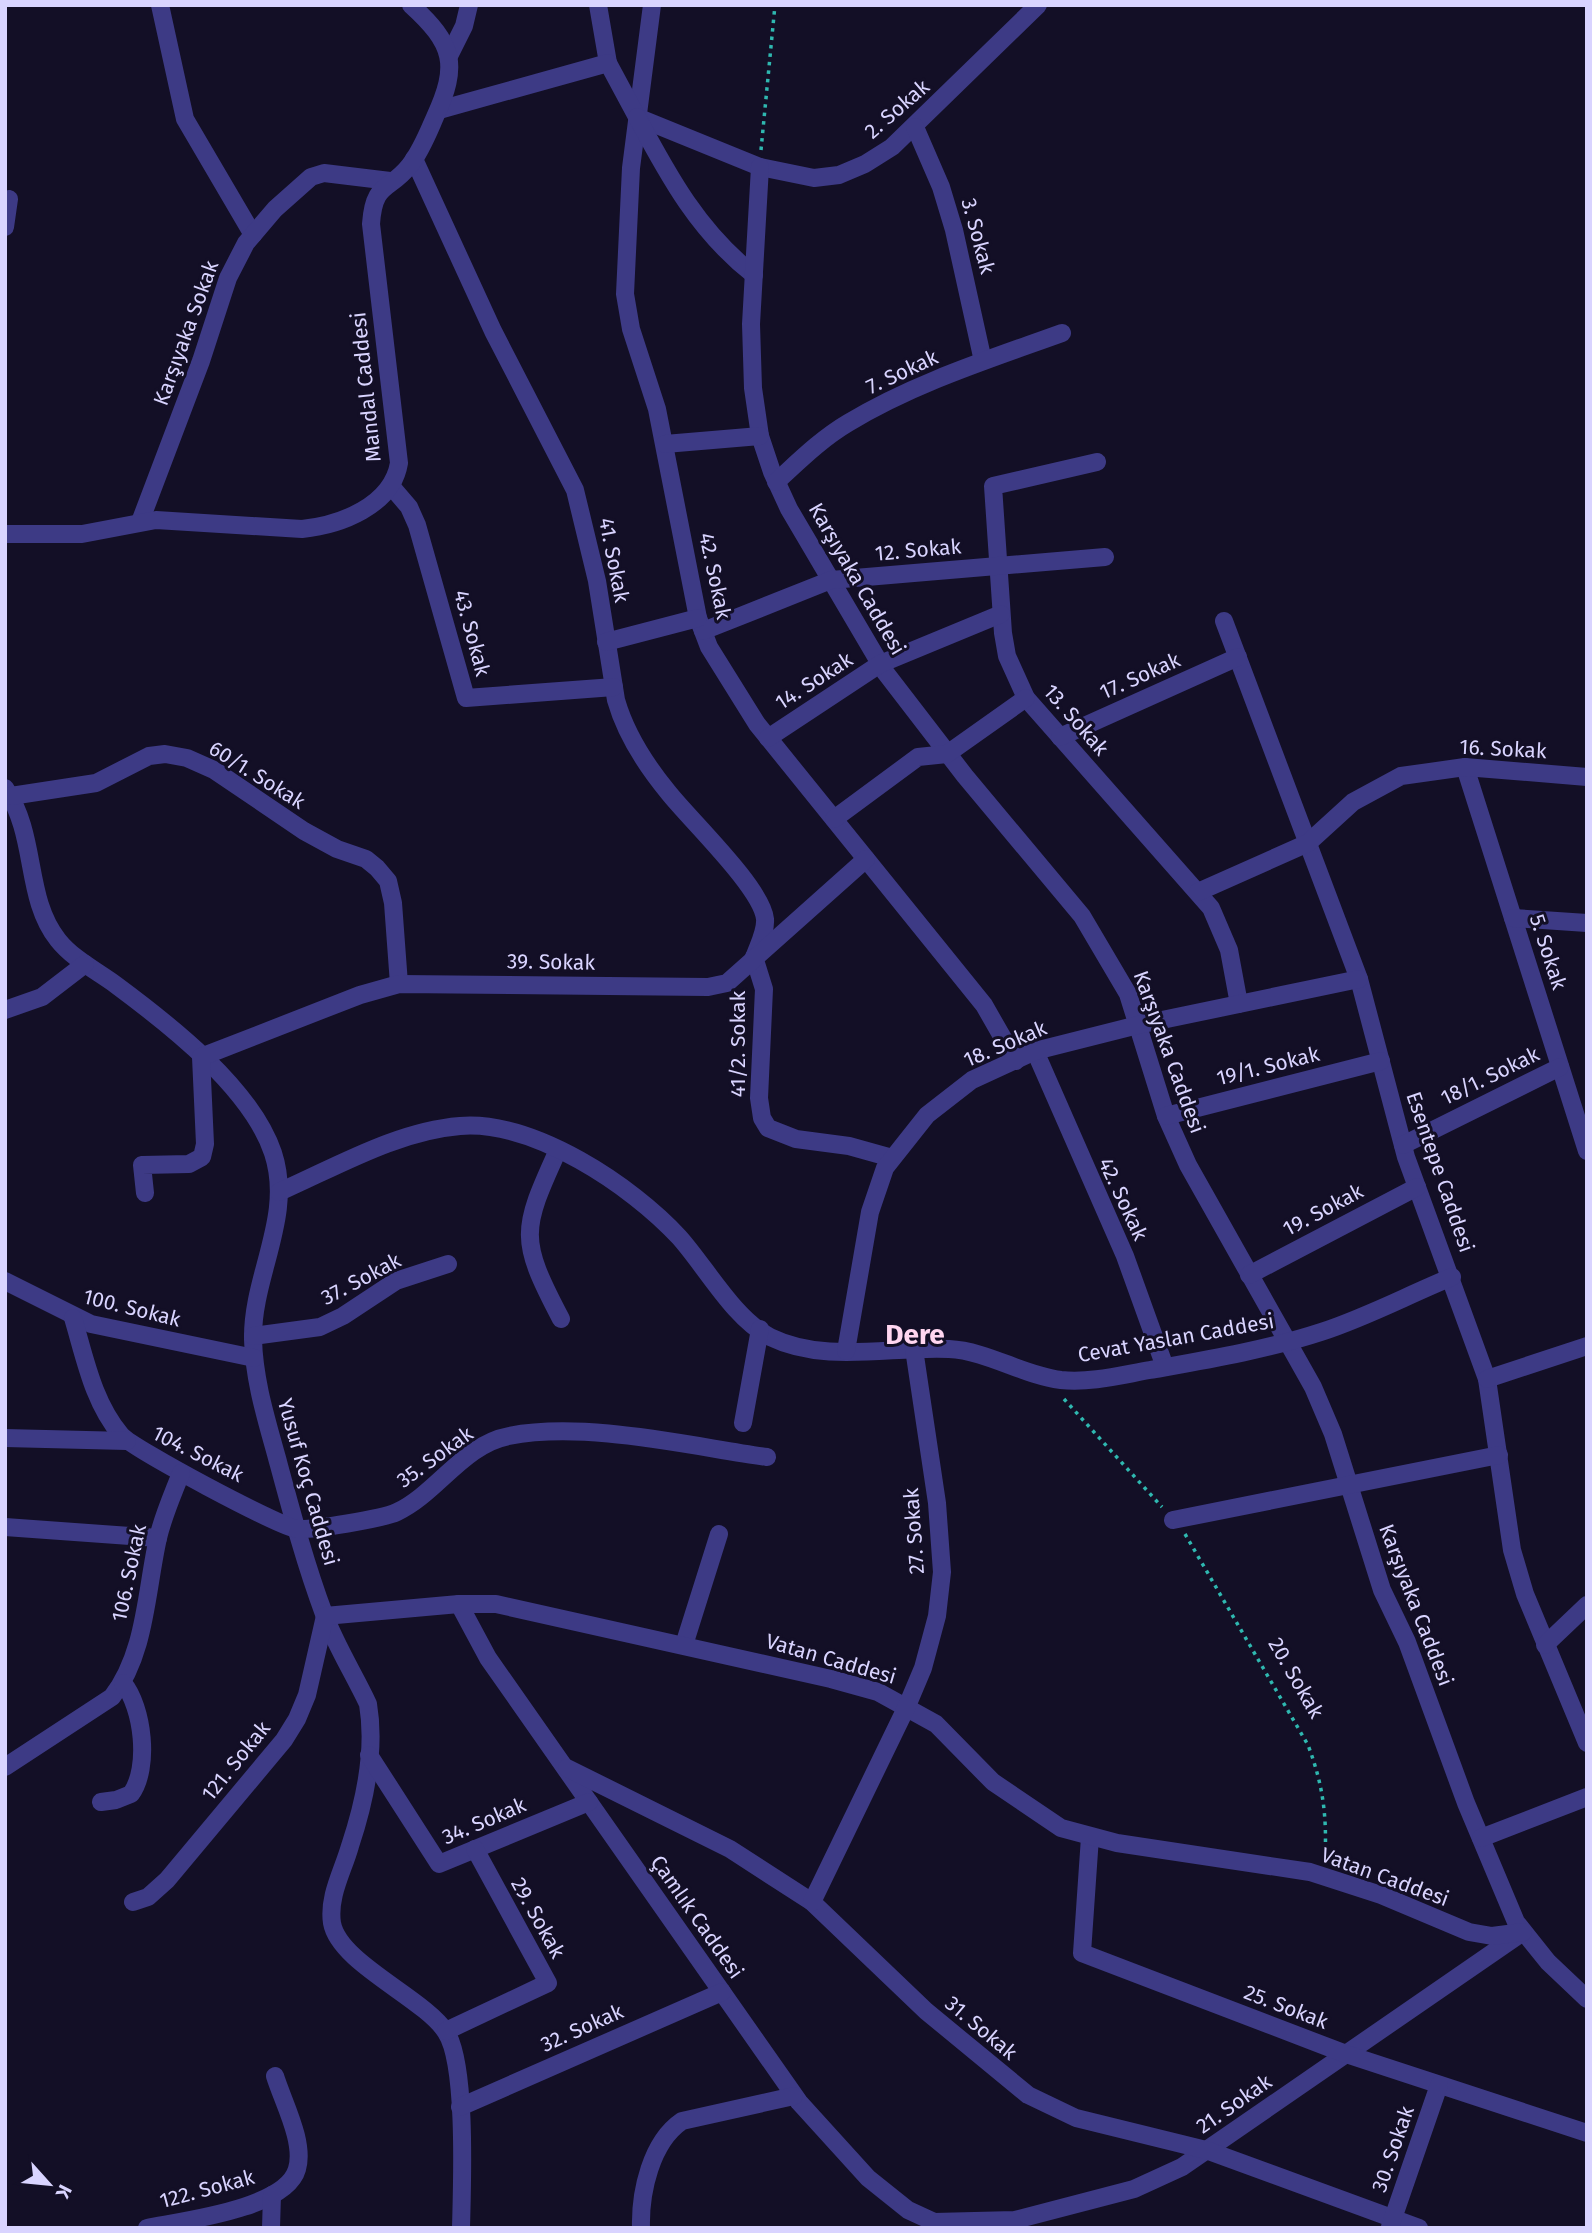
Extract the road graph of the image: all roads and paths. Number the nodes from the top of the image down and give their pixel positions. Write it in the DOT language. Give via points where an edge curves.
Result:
graph roads {
  1 [pos="160,5"];
  2 [pos="411,5"];
  3 [pos="469,5"];
  4 [pos="598,5"];
  5 [pos="652,5"];
  6 [pos="775,5"];
  7 [pos="1038,5"];
  8 [pos="449,56"];
  9 [pos="608,63"];
  10 [pos="439,110"];
  11 [pos="637,117"];
  12 [pos="915,127"];
  13 [pos="414,159"];
  14 [pos="760,167"];
  15 [pos="390,181"];
  16 [pos="9,199"];
  17 [pos="5,227"];
  18 [pos="253,235"];
  19 [pos="754,275"];
  20 [pos="1062,333"];
  21 [pos="983,361"];
  22 [pos="760,436"];
  23 [pos="665,444"];
  24 [pos="1097,462"];
  25 [pos="776,482"];
  26 [pos="391,486"];
  27 [pos="140,522"];
  28 [pos="5,534"];
  29 [pos="1105,557"];
  30 [pos="997,566"];
  31 [pos="831,580"];
  32 [pos="1001,614"];
  33 [pos="1224,621"];
  34 [pos="701,625"];
  35 [pos="606,642"];
  36 [pos="1238,657"];
  37 [pos="880,664"];
  38 [pos="614,687"];
  39 [pos="1026,698"];
  40 [pos="1060,737"];
  41 [pos="768,738"];
  42 [pos="947,754"];
  43 [pos="1465,766"];
  44 [pos="1587,777"];
  45 [pos="8,792"];
  46 [pos="834,819"];
  47 [pos="1308,843"];
  48 [pos="866,859"];
  49 [pos="1198,892"];
  50 [pos="1513,918"];
  51 [pos="1587,923"];
  52 [pos="754,957"];
  53 [pos="85,964"];
  54 [pos="1359,979"];
  55 [pos="400,984"];
  56 [pos="1239,1004"];
  57 [pos="5,1010"];
  58 [pos="1138,1025"];
  59 [pos="1035,1051"];
  60 [pos="201,1057"];
  61 [pos="1016,1060"];
  62 [pos="1381,1061"];
  63 [pos="1560,1067"];
  64 [pos="1166,1116"];
  65 [pos="1403,1145"];
  66 [pos="558,1150"];
  67 [pos="1587,1151"];
  68 [pos="892,1158"];
  69 [pos="1417,1187"];
  70 [pos="279,1192"];
  71 [pos="145,1193"];
  72 [pos="448,1264"];
  73 [pos="1249,1275"];
  74 [pos="1451,1277"];
  75 [pos="5,1281"];
  76 [pos="73,1318"];
  77 [pos="561,1319"];
  78 [pos="760,1329"];
  79 [pos="253,1336"];
  80 [pos="1287,1341"];
  81 [pos="1587,1346"];
  82 [pos="914,1349"];
  83 [pos="846,1351"];
  84 [pos="254,1358"];
  85 [pos="1165,1367"];
  86 [pos="1044,1377"];
  87 [pos="1487,1379"];
  88 [pos="743,1423"];
  89 [pos="5,1438"];
  90 [pos="127,1441"];
  91 [pos="1499,1455"];
  92 [pos="767,1457"];
  93 [pos="181,1472"];
  94 [pos="1350,1486"];
  95 [pos="1173,1520"];
  96 [pos="5,1527"];
  97 [pos="296,1529"];
  98 [pos="719,1534"];
  99 [pos="158,1538"];
  100 [pos="459,1604"];
  101 [pos="1587,1605"];
  102 [pos="325,1616"];
  103 [pos="684,1645"];
  104 [pos="1545,1645"];
  105 [pos="123,1683"];
  106 [pos="907,1706"];
  107 [pos="1587,1743"];
  108 [pos="369,1755"];
  109 [pos="564,1766"];
  110 [pos="5,1768"];
  111 [pos="1587,1797"];
  112 [pos="101,1802"];
  113 [pos="589,1802"];
  114 [pos="1090,1837"];
  115 [pos="1481,1838"];
  116 [pos="475,1849"];
  117 [pos="1324,1876"];
  118 [pos="133,1902"];
  119 [pos="812,1902"];
  120 [pos="1523,1932"];
  121 [pos="722,1992"];
  122 [pos="1587,1999"];
  123 [pos="446,2031"];
  124 [pos="1346,2054"];
  125 [pos="275,2076"];
  126 [pos="1439,2085"];
  127 [pos="794,2096"];
  128 [pos="460,2107"];
  129 [pos="1587,2133"];
  130 [pos="1206,2150"];
  131 [pos="272,2195"];
  132 [pos="1392,2223"];
  133 [pos="935,2225"];
  134 [pos="147,2228"];
  135 [pos="271,2228"];
  136 [pos="461,2228"];
  137 [pos="640,2228"];
  138 [pos="1419,2228"];
  1 -- 18 [label="street" via="185,119"];
  2 -- 8 [label="street" via="440,33"];
  3 -- 8 [label="street"];
  4 -- 9 [label="street"];
  5 -- 11 [label="street, 42. Sokak"];
  6 -- 14 [label="path"];
  7 -- 12 [label="street, 2. Sokak"];
  8 -- 10 [label="street, Mandal Caddesi" via="449,82"];
  9 -- 10 [label="street"];
  9 -- 11 [label="street"];
  10 -- 13 [label="street, Mandal Caddesi"];
  11 -- 14 [label="street, 2. Sokak"];
  11 -- 19 [label="street" via="677,193 728,255"];
  11 -- 23 [label="street, 42. Sokak" via="625,294"];
  12 -- 14 [label="street, 2. Sokak" via="865,164 839,175 790,175"];
  12 -- 21 [label="street, 3. Sokak" via="954,230"];
  13 -- 15 [label="street, Mandal Caddesi"];
  13 -- 35 [label="street, 41. Sokak" via="493,331 575,490"];
  14 -- 19 [label="street, Karşıyaka Caddesi"];
  15 -- 18 [label="street, Karşıyaka Sokak" via="324,173 311,177"];
  15 -- 26 [label="street, Mandal Caddesi" via="375,198 371,224 399,463"];
  16 -- 17 [label="street"];
  18 -- 27 [label="street, Karşıyaka Sokak" via="232,270"];
  19 -- 22 [label="street, Karşıyaka Caddesi" via="753,388"];
  20 -- 21 [label="street, 7. Sokak"];
  21 -- 25 [label="street, 7. Sokak" via="847,424"];
  22 -- 23 [label="street"];
  22 -- 25 [label="street, Karşıyaka Caddesi"];
  23 -- 34 [label="street, 42. Sokak"];
  24 -- 30 [label="street, 13. Sokak" via="993,486"];
  25 -- 31 [label="street, Karşıyaka Caddesi"];
  26 -- 27 [label="street, Mandal Caddesi" via="364,509 320,527"];
  26 -- 38 [label="street, 43. Sokak" via="418,525 466,698"];
  27 -- 28 [label="street, Mandal Caddesi" via="82,534"];
  29 -- 30 [label="street, 12. Sokak"];
  30 -- 31 [label="street, 12. Sokak"];
  30 -- 32 [label="street, 13. Sokak"];
  31 -- 34 [label="street, 12. Sokak"];
  31 -- 37 [label="street, Karşıyaka Caddesi"];
  32 -- 37 [label="street, 14. Sokak"];
  32 -- 39 [label="street, 13. Sokak" via="1007,656"];
  33 -- 36 [label="street, Esentepe Caddesi"];
  34 -- 35 [label="street, 12. Sokak"];
  34 -- 41 [label="street, 42. Sokak" via="731,686"];
  35 -- 38 [label="street, 41. Sokak"];
  36 -- 40 [label="street, 17. Sokak"];
  36 -- 47 [label="street, Esentepe Caddesi"];
  37 -- 41 [label="street, 14. Sokak"];
  37 -- 42 [label="street, Karşıyaka Caddesi"];
  38 -- 52 [label="street, 41. Sokak" via="624,727 640,756 761,905 765,920"];
  39 -- 40 [label="street, 13. Sokak"];
  39 -- 42 [label="street"];
  40 -- 49 [label="street, 13. Sokak"];
  41 -- 46 [label="street, 42. Sokak"];
  42 -- 46 [label="street" via="918,757"];
  42 -- 58 [label="street, Karşıyaka Caddesi" via="1082,916 1128,994"];
  43 -- 44 [label="street, 16. Sokak"];
  43 -- 47 [label="street, 16. Sokak" via="1401,776 1375,787"];
  43 -- 50 [label="street, 5. Sokak"];
  45 -- 53 [label="street, Yusuf Koç Caddesi" via="24,822 41,912 59,942"];
  45 -- 55 [label="street, 60/1. Sokak" via="96,783 149,756 165,754 214,770 304,831 366,859 388,881"];
  46 -- 48 [label="street, 42. Sokak"];
  47 -- 49 [label="street, 16. Sokak"];
  47 -- 54 [label="street, Esentepe Caddesi"];
  48 -- 52 [label="street, 39. Sokak"];
  48 -- 61 [label="street, 42. Sokak" via="984,1005"];
  49 -- 56 [label="street, 13. Sokak" via="1211,908 1229,950"];
  50 -- 51 [label="street"];
  50 -- 63 [label="street, 5. Sokak"];
  52 -- 55 [label="street, 39. Sokak" via="727,983 708,987"];
  52 -- 68 [label="street, 41/2. Sokak" via="764,989 759,1098 768,1128 796,1139"];
  53 -- 57 [label="street" via="42,997"];
  53 -- 60 [label="street, Yusuf Koç Caddesi"];
  54 -- 56 [label="street, 18. Sokak"];
  54 -- 62 [label="street, Esentepe Caddesi"];
  55 -- 60 [label="street, 39. Sokak"];
  56 -- 58 [label="street, 18. Sokak"];
  58 -- 59 [label="street, 18. Sokak"];
  58 -- 64 [label="street, Karşıyaka Caddesi"];
  59 -- 61 [label="street, 18. Sokak"];
  59 -- 85 [label="street, 42. Sokak" via="1129,1266"];
  60 -- 70 [label="street, Yusuf Koç Caddesi" via="263,1128 276,1164"];
  60 -- 71 [label="street" via="202,1157 189,1164 142,1165"];
  61 -- 68 [label="street, 18. Sokak" via="972,1080 946,1099 909,1134"];
  62 -- 64 [label="street, 19/1. Sokak"];
  62 -- 65 [label="street, Esentepe Caddesi"];
  63 -- 65 [label="street, 18/1. Sokak"];
  63 -- 67 [label="street, 5. Sokak"];
  64 -- 73 [label="street, Karşıyaka Caddesi"];
  65 -- 69 [label="street, Esentepe Caddesi"];
  66 -- 70 [label="street, Cevat Yaslan Caddesi" via="494,1129 463,1126 404,1138"];
  66 -- 77 [label="street" via="532,1206 529,1244 536,1272"];
  66 -- 78 [label="street, Cevat Yaslan Caddesi" via="631,1192 660,1217 715,1284"];
  68 -- 83 [label="street, 18. Sokak" via="870,1212"];
  69 -- 73 [label="street, 19. Sokak"];
  69 -- 74 [label="street, Esentepe Caddesi"];
  70 -- 79 [label="street, Yusuf Koç Caddesi" via="277,1223 257,1293"];
  72 -- 79 [label="street, 37. Sokak" via="396,1281 320,1327"];
  73 -- 80 [label="street, Karşıyaka Caddesi"];
  74 -- 80 [label="street, Cevat Yaslan Caddesi" via="1339,1325"];
  74 -- 87 [label="street, Esentepe Caddesi"];
  75 -- 76 [label="street, 100. Sokak"];
  76 -- 84 [label="street, 100. Sokak" via="117,1332"];
  76 -- 90 [label="street, 104. Sokak" via="98,1398"];
  78 -- 83 [label="street, Cevat Yaslan Caddesi" via="807,1349"];
  78 -- 88 [label="street"];
  79 -- 84 [label="street, Yusuf Koç Caddesi"];
  80 -- 85 [label="street, Cevat Yaslan Caddesi"];
  80 -- 94 [label="street, Karşıyaka Caddesi" via="1313,1387"];
  81 -- 87 [label="street"];
  82 -- 83 [label="street, Cevat Yaslan Caddesi"];
  82 -- 86 [label="street, Cevat Yaslan Caddesi" via="954,1349"];
  82 -- 106 [label="street, 27. Sokak" via="937,1503 942,1572 937,1616"];
  84 -- 97 [label="street, Yusuf Koç Caddesi"];
  85 -- 86 [label="street, Cevat Yaslan Caddesi" via="1089,1381"];
  86 -- 95 [label="path, 20. Sokak"];
  87 -- 91 [label="street, Esentepe Caddesi"];
  89 -- 90 [label="street"];
  90 -- 93 [label="street, 104. Sokak"];
  91 -- 94 [label="street"];
  91 -- 104 [label="street, Esentepe Caddesi" via="1513,1550"];
  92 -- 97 [label="street, 35. Sokak" via="542,1430 505,1436 473,1454 394,1514"];
  93 -- 97 [label="street, 104. Sokak"];
  93 -- 99 [label="street, 106. Sokak"];
  94 -- 95 [label="street"];
  94 -- 115 [label="street, Karşıyaka Caddesi" via="1382,1590 1407,1642"];
  95 -- 117 [label="path, 20. Sokak" via="1210,1574 1308,1745 1321,1782 1326,1825"];
  96 -- 99 [label="street"];
  97 -- 102 [label="street, Yusuf Koç Caddesi"];
  98 -- 103 [label="street"];
  99 -- 105 [label="street, 106. Sokak" via="149,1595"];
  100 -- 102 [label="street, Vatan Caddesi"];
  100 -- 103 [label="street, Vatan Caddesi" via="536,1611 629,1636"];
  100 -- 109 [label="street, Çamlık Caddesi" via="488,1658"];
  101 -- 104 [label="street"];
  102 -- 108 [label="street, Yusuf Koç Caddesi" via="368,1704"];
  102 -- 118 [label="street, 121. Sokak" via="307,1695 284,1740 167,1880 148,1897"];
  103 -- 106 [label="street, Vatan Caddesi" via="831,1679"];
  104 -- 107 [label="street, Esentepe Caddesi"];
  105 -- 110 [label="street" via="112,1697"];
  105 -- 112 [label="street" via="140,1717 138,1776 131,1794"];
  106 -- 114 [label="street, Vatan Caddesi" via="936,1724 993,1783 1026,1807 1061,1828"];
  106 -- 119 [label="street"];
  108 -- 116 [label="street, 34. Sokak" via="439,1864"];
  108 -- 123 [label="street, Yusuf Koç Caddesi" via="360,1815 331,1905 333,1927 345,1947"];
  109 -- 113 [label="street, Çamlık Caddesi"];
  109 -- 119 [label="street, 31. Sokak" via="730,1849"];
  111 -- 115 [label="street"];
  113 -- 116 [label="street, 34. Sokak"];
  113 -- 121 [label="street, Çamlık Caddesi"];
  114 -- 117 [label="street, Vatan Caddesi"];
  114 -- 124 [label="street, 25. Sokak" via="1082,1953"];
  115 -- 120 [label="street, Karşıyaka Caddesi"];
  116 -- 123 [label="street, 29. Sokak" via="548,1983"];
  117 -- 120 [label="street, Vatan Caddesi" via="1469,1932 1492,1936"];
  119 -- 130 [label="street, 31. Sokak" via="926,2011 1028,2095 1076,2118"];
  120 -- 122 [label="street, Karşıyaka Caddesi"];
  120 -- 124 [label="street, 21. Sokak"];
  121 -- 127 [label="street, Çamlık Caddesi"];
  121 -- 128 [label="street, 32. Sokak"];
  123 -- 128 [label="street"];
  124 -- 126 [label="street, 25. Sokak"];
  124 -- 130 [label="street, 21. Sokak"];
  125 -- 131 [label="street, 122. Sokak" via="298,2156 292,2178"];
  126 -- 129 [label="street, 25. Sokak"];
  126 -- 132 [label="street, 30. Sokak"];
  127 -- 133 [label="street, Çamlık Caddesi" via="868,2178"];
  127 -- 137 [label="street" via="682,2122 671,2129 659,2146 645,2187"];
  128 -- 136 [label="street"];
  130 -- 132 [label="street, 31. Sokak"];
  130 -- 133 [label="street, 21. Sokak" via="1170,2173 1108,2196 1015,2220"];
  131 -- 134 [label="street, 122. Sokak" via="211,2216"];
  131 -- 135 [label="street"];
  132 -- 138 [label="street, 31. Sokak"];
}
